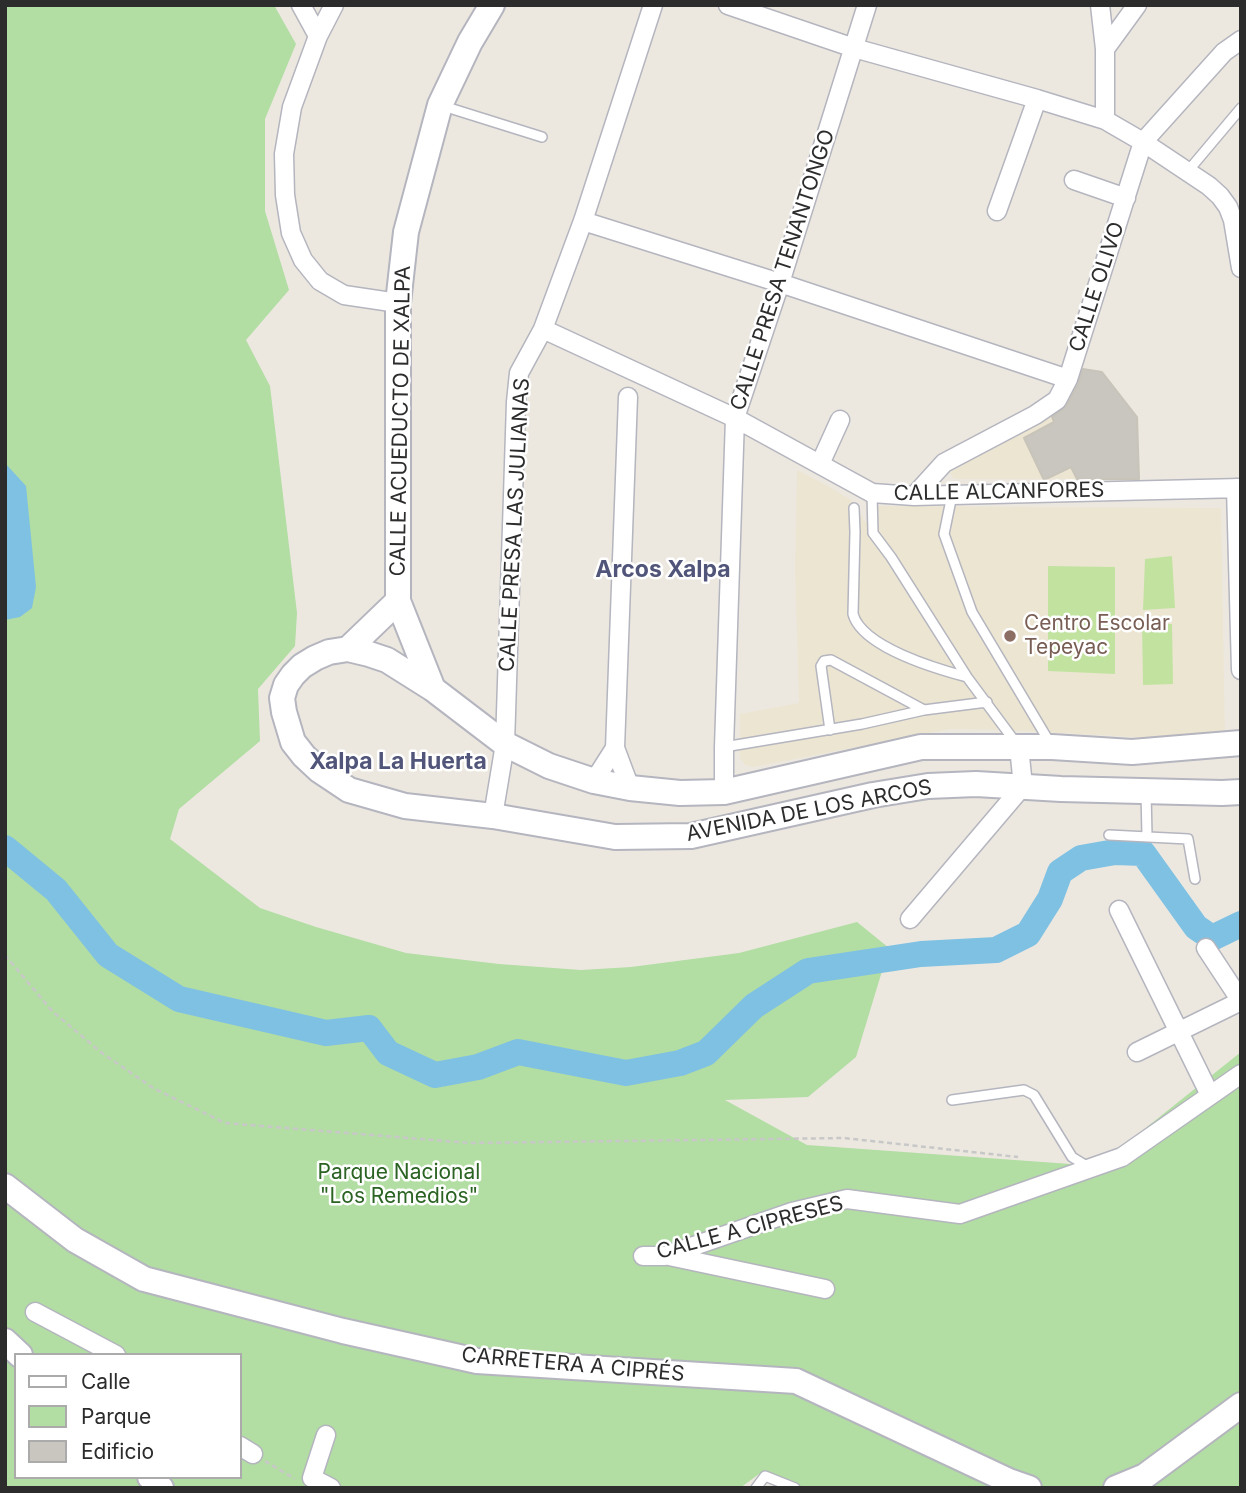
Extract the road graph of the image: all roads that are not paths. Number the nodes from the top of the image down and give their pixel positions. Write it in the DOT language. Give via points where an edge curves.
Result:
graph roads {
  1 [pos="301,5"];
  2 [pos="334,5"];
  3 [pos="492,5"];
  4 [pos="653,5"];
  5 [pos="728,5"];
  6 [pos="867,5"];
  7 [pos="1100,5"];
  8 [pos="1137,5"];
  9 [pos="318,36"];
  10 [pos="1241,40"];
  11 [pos="854,48"];
  12 [pos="1105,48"];
  13 [pos="1037,99"];
  14 [pos="440,105"];
  15 [pos="1241,108"];
  16 [pos="1105,120"];
  17 [pos="542,137"];
  18 [pos="1143,142"];
  19 [pos="1188,171"];
  20 [pos="1074,180"];
  21 [pos="1126,198"];
  22 [pos="997,211"];
  23 [pos="583,221"];
  24 [pos="1241,268"];
  25 [pos="780,283"];
  26 [pos="398,303"];
  27 [pos="543,329"];
  28 [pos="1068,379"];
  29 [pos="628,397"];
  30 [pos="735,418"];
  31 [pos="840,420"];
  32 [pos="820,464"];
  33 [pos="1238,488"];
  34 [pos="872,493"];
  35 [pos="952,495"];
  36 [pos="914,496"];
  37 [pos="854,508"];
  38 [pos="855,532"];
  39 [pos="873,533"];
  40 [pos="398,601"];
  41 [pos="348,649"];
  42 [pos="1241,670"];
  43 [pos="967,677"];
  44 [pos="433,689"];
  45 [pos="987,702"];
  46 [pos="924,710"];
  47 [pos="830,730"];
  48 [pos="1241,743"];
  49 [pos="505,744"];
  50 [pos="724,747"];
  51 [pos="1019,747"];
  52 [pos="1052,747"];
  53 [pos="615,748"];
  54 [pos="1132,752"];
  55 [pos="594,780"];
  56 [pos="1023,786"];
  57 [pos="630,788"];
  58 [pos="1137,791"];
  59 [pos="724,792"];
  60 [pos="1241,792"];
  61 [pos="493,816"];
  62 [pos="1109,835"];
  63 [pos="1147,836"];
  64 [pos="1195,879"];
  65 [pos="1119,910"];
  66 [pos="910,919"];
  67 [pos="1206,948"];
  68 [pos="1180,1031"];
  69 [pos="1137,1052"];
  70 [pos="1241,1074"];
  71 [pos="1210,1095"];
  72 [pos="952,1100"];
  73 [pos="1091,1169"];
  74 [pos="5,1186"];
  75 [pos="643,1256"];
  76 [pos="665,1256"];
  77 [pos="825,1289"];
  78 [pos="35,1312"];
  79 [pos="5,1341"];
  80 [pos="18,1353"];
  81 [pos="112,1353"];
  82 [pos="1241,1405"];
  83 [pos="326,1435"];
  84 [pos="331,1488"];
  85 [pos="756,1488"];
  86 [pos="795,1488"];
  87 [pos="1030,1488"];
  88 [pos="1116,1488"];
  1 -- 9 [label="street"];
  2 -- 9 [label="street"];
  3 -- 14 [label="main road, CALLE ACUEDUCTO DE XALPA"];
  4 -- 23 [label="street, CALLE PRESA LAS JULIANAS"];
  5 -- 11 [label="street"];
  6 -- 11 [label="street, CALLE PRESA TENANTONGO"];
  7 -- 12 [label="street"];
  8 -- 12 [label="street"];
  9 -- 26 [label="street" via="292,107 284,154 291,233 303,260 320,281 344,295"];
  10 -- 18 [label="street, CALLE OLIVO" via="1224,52"];
  11 -- 13 [label="street"];
  11 -- 25 [label="street, CALLE PRESA TENANTONGO"];
  12 -- 16 [label="street"];
  13 -- 16 [label="street"];
  13 -- 22 [label="street"];
  14 -- 17 [label="lane"];
  14 -- 26 [label="main road, CALLE ACUEDUCTO DE XALPA" via="406,232"];
  15 -- 19 [label="lane"];
  16 -- 18 [label="street"];
  18 -- 19 [label="street"];
  18 -- 21 [label="street, CALLE OLIVO"];
  19 -- 24 [label="street" via="1228,207"];
  20 -- 21 [label="street"];
  21 -- 28 [label="street, CALLE OLIVO"];
  23 -- 25 [label="street"];
  23 -- 27 [label="street, CALLE PRESA LAS JULIANAS"];
  25 -- 28 [label="street"];
  25 -- 30 [label="street, CALLE PRESA TENANTONGO"];
  26 -- 40 [label="main road, CALLE ACUEDUCTO DE XALPA"];
  27 -- 30 [label="street, CALLE ALCANFORES"];
  27 -- 49 [label="street, CALLE PRESA LAS JULIANAS" via="519,373 516,402"];
  28 -- 36 [label="street, CALLE OLIVO" via="1057,400 944,463"];
  29 -- 53 [label="street"];
  30 -- 32 [label="street, CALLE ALCANFORES"];
  30 -- 50 [label="street, CALLE PRESA TENANTONGO"];
  31 -- 32 [label="street"];
  32 -- 34 [label="street, CALLE ALCANFORES"];
  33 -- 35 [label="street, CALLE ALCANFORES"];
  33 -- 42 [label="street"];
  34 -- 36 [label="street, CALLE ALCANFORES"];
  34 -- 39 [label="lane"];
  35 -- 36 [label="street, CALLE ALCANFORES"];
  35 -- 52 [label="lane" via="944,534 972,612"];
  37 -- 38 [label="lane"];
  38 -- 39 [label="lane"];
  38 -- 43 [label="lane" via="855,622 895,652"];
  39 -- 43 [label="lane"];
  40 -- 41 [label="main road, CALLE ACUEDUCTO DE XALPA"];
  40 -- 44 [label="main road, CALLE ACUEDUCTO DE XALPA"];
  41 -- 44 [label="main road, AVENIDA DE LOS ARCOS" via="387,660"];
  41 -- 61 [label="main road, AVENIDA DE LOS ARCOS" via="315,658 286,685 282,698 285,719 304,756 349,790 405,806"];
  43 -- 45 [label="lane"];
  44 -- 49 [label="main road, AVENIDA DE LOS ARCOS"];
  45 -- 46 [label="lane"];
  45 -- 51 [label="lane"];
  46 -- 47 [label="lane"];
  46 -- 47 [label="lane" via="831,660 824,661"];
  47 -- 50 [label="lane"];
  48 -- 54 [label="main road, AVENIDA DE LOS ARCOS"];
  49 -- 55 [label="main road, AVENIDA DE LOS ARCOS" via="549,766"];
  49 -- 61 [label="street, CALLE PRESA LAS JULIANAS"];
  50 -- 59 [label="street, CALLE PRESA TENANTONGO"];
  51 -- 52 [label="main road, AVENIDA DE LOS ARCOS"];
  51 -- 56 [label="street"];
  51 -- 59 [label="main road, AVENIDA DE LOS ARCOS" via="921,747"];
  52 -- 54 [label="main road, AVENIDA DE LOS ARCOS"];
  53 -- 55 [label="street"];
  53 -- 57 [label="street"];
  54 -- 58 [label="main road"];
  55 -- 57 [label="main road, AVENIDA DE LOS ARCOS"];
  56 -- 58 [label="main road, AVENIDA DE LOS ARCOS"];
  56 -- 61 [label="main road, AVENIDA DE LOS ARCOS" via="928,786 691,836 615,837"];
  56 -- 66 [label="street"];
  57 -- 59 [label="main road, AVENIDA DE LOS ARCOS"];
  58 -- 60 [label="main road, AVENIDA DE LOS ARCOS"];
  58 -- 63 [label="lane"];
  62 -- 63 [label="lane"];
  63 -- 64 [label="lane" via="1188,839"];
  65 -- 68 [label="street"];
  67 -- 68 [label="street" via="1241,1001"];
  68 -- 69 [label="street"];
  68 -- 71 [label="street"];
  70 -- 71 [label="street, CALLE A CIPRESES"];
  71 -- 73 [label="street, CALLE A CIPRESES" via="1122,1157"];
  72 -- 73 [label="lane" via="1024,1090 1034,1095 1072,1157"];
  73 -- 76 [label="street, CALLE A CIPRESES" via="960,1214 847,1199 792,1212"];
  74 -- 87 [label="main road, CARRETERA A CIPRÉS" via="75,1240 145,1279 477,1361 796,1381"];
  75 -- 76 [label="street, CALLE A CIPRESES"];
  76 -- 77 [label="street"];
  78 -- 81 [label="street"];
  79 -- 80 [label="main road"];
  82 -- 88 [label="main road" via="1145,1476"];
  83 -- 84 [label="street" via="305,1479"];
  85 -- 86 [label="lane" via="765,1476"];
}
